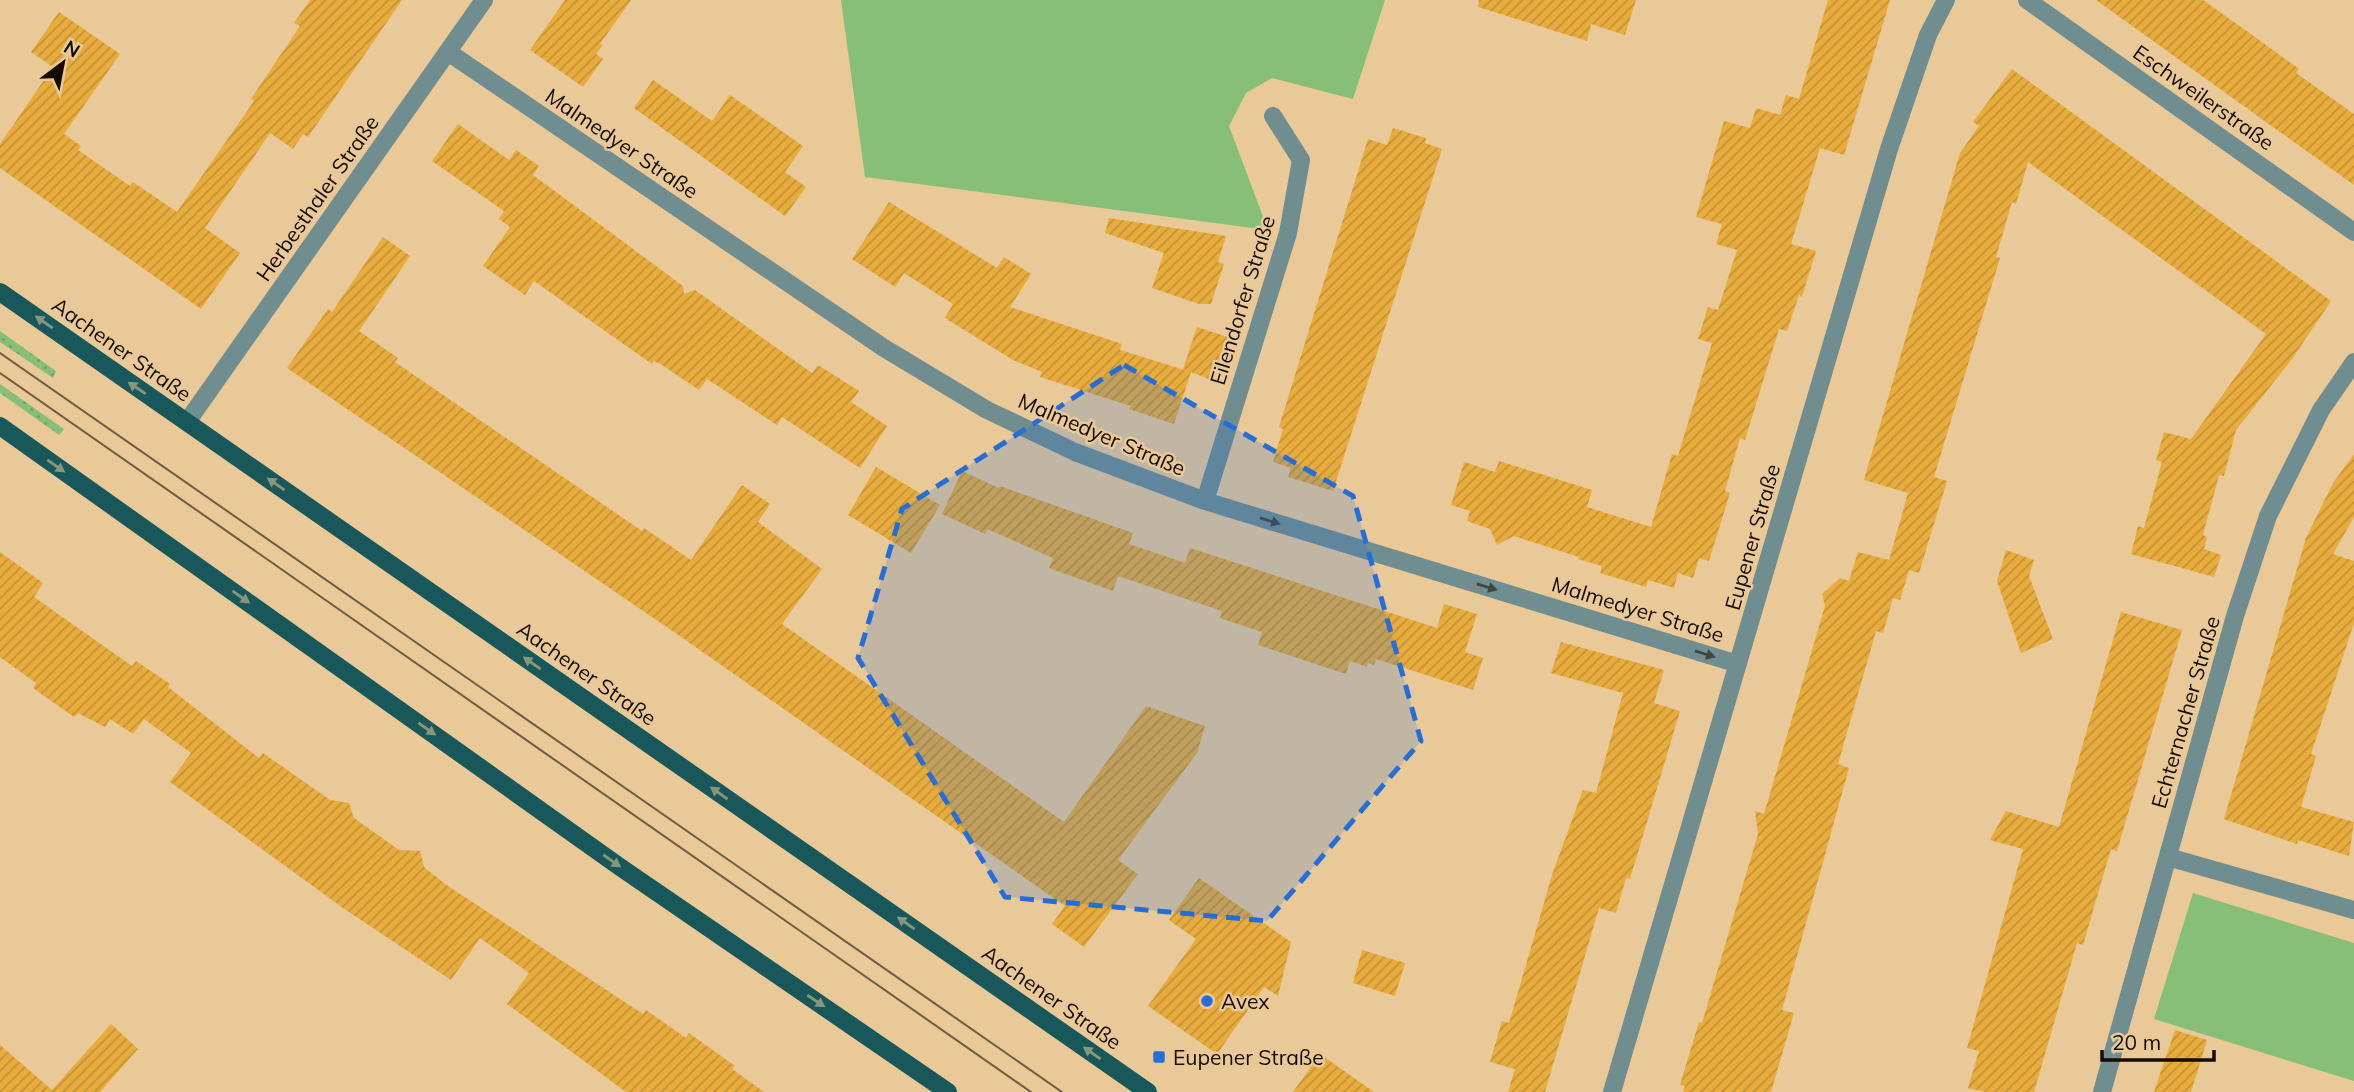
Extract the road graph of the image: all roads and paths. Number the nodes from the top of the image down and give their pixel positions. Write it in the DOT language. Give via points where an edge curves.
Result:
graph roads {
  1 [pos="484,0"];
  2 [pos="1946,0"];
  3 [pos="2027,0"];
  4 [pos="447,52"];
  5 [pos="1273,116"];
  6 [pos="2354,232"];
  7 [pos="0,292"];
  8 [pos="2354,362"];
  9 [pos="187,422"];
  10 [pos="0,426"];
  11 [pos="1205,501"];
  12 [pos="1738,664"];
  13 [pos="2168,857"];
  14 [pos="2354,910"];
  15 [pos="948,1092"];
  16 [pos="1148,1092"];
  17 [pos="1612,1092"];
  18 [pos="2102,1092"];
  1 -- 4 [label="street, Herbesthaler Straße"];
  2 -- 12 [label="street, Eupener Straße" via="1928,35 1889,149"];
  3 -- 6 [label="street, Eschweilerstraße"];
  4 -- 9 [label="street, Herbesthaler Straße"];
  4 -- 11 [label="street, Malmedyer Straße" via="884,348 987,410 1075,452"];
  5 -- 11 [label="street, Eilendorfer Straße" via="1301,160 1288,233"];
  9 -- 7 [label="main road, Aachener Straße, one-way"];
  8 -- 13 [label="street, Echternacher Straße" via="2314,422 2268,516 2235,616"];
  16 -- 9 [label="main road, Aachener Straße, one-way"];
  10 -- 15 [label="main road, one-way" via="620,867"];
  11 -- 12 [label="street, Malmedyer Straße, one-way"];
  12 -- 17 [label="street, Eupener Straße"];
  13 -- 14 [label="street"];
  13 -- 18 [label="street, Echternacher Straße"];
}
